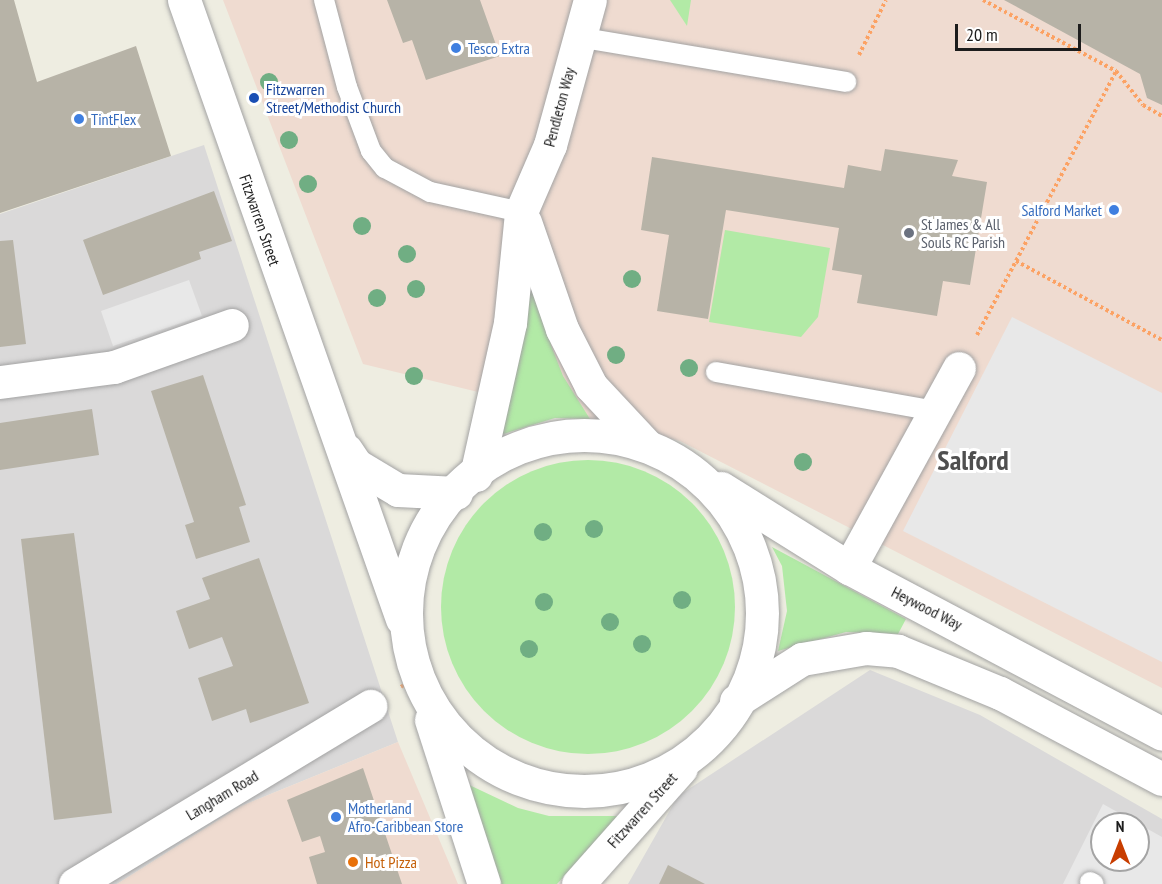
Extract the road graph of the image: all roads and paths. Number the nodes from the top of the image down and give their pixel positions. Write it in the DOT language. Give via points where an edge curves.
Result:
graph roads {
  1 [pos="184,0"];
  2 [pos="324,0"];
  3 [pos="590,0"];
  4 [pos="886,0"];
  5 [pos="983,0"];
  6 [pos="578,37"];
  7 [pos="1116,71"];
  8 [pos="846,82"];
  9 [pos="1162,116"];
  10 [pos="521,212"];
  11 [pos="1016,261"];
  12 [pos="232,325"];
  13 [pos="1162,340"];
  14 [pos="959,368"];
  15 [pos="716,372"];
  16 [pos="0,382"];
  17 [pos="935,411"];
  18 [pos="338,438"];
  19 [pos="646,445"];
  20 [pos="696,473"];
  21 [pos="466,484"];
  22 [pos="849,568"];
  23 [pos="407,632"];
  24 [pos="423,696"];
  25 [pos="736,701"];
  26 [pos="370,706"];
  27 [pos="1162,734"];
  28 [pos="709,739"];
  29 [pos="1162,779"];
  30 [pos="75,884"];
  31 [pos="484,884"];
  32 [pos="578,884"];
  1 -- 18 [label="street, Fitzwarren Street"];
  2 -- 10 [label="lane" via="347,87 371,151 385,168 430,192"];
  3 -- 6 [label="street, Pendleton Way"];
  4 -- 8 [label="path"];
  5 -- 7 [label="path"];
  6 -- 8 [label="lane"];
  6 -- 10 [label="street, Pendleton Way" via="550,145"];
  7 -- 9 [label="path" via="1143,105"];
  7 -- 11 [label="path"];
  10 -- 19 [label="street" via="562,329 591,387"];
  10 -- 21 [label="street, Pendleton Way" via="510,323"];
  11 -- 13 [label="path"];
  11 -- 14 [label="path"];
  12 -- 16 [label="street" via="114,367"];
  14 -- 17 [label="street"];
  15 -- 17 [label="lane"];
  17 -- 22 [label="street"];
  18 -- 21 [label="street, Fitzwarren Street" via="356,465 378,482 425,495"];
  18 -- 23 [label="street, Fitzwarren Street"];
  19 -- 20 [label="street"];
  19 -- 21 [label="street" via="599,436 564,436 525,446"];
  20 -- 22 [label="street, Heywood Way"];
  20 -- 25 [label="street" via="731,507 762,581 761,628"];
  21 -- 23 [label="street" via="419,547 408,587"];
  22 -- 27 [label="street, Heywood Way"];
  23 -- 24 [label="street"];
  24 -- 28 [label="street" via="456,743 517,781 553,789 593,790 632,783 668,767"];
  24 -- 31 [label="street"];
  25 -- 28 [label="street"];
  25 -- 29 [label="street" via="802,659 866,648 898,651 1000,693"];
  26 -- 30 [label="street, Langham Road"];
  28 -- 32 [label="street, Fitzwarren Street"];
}
